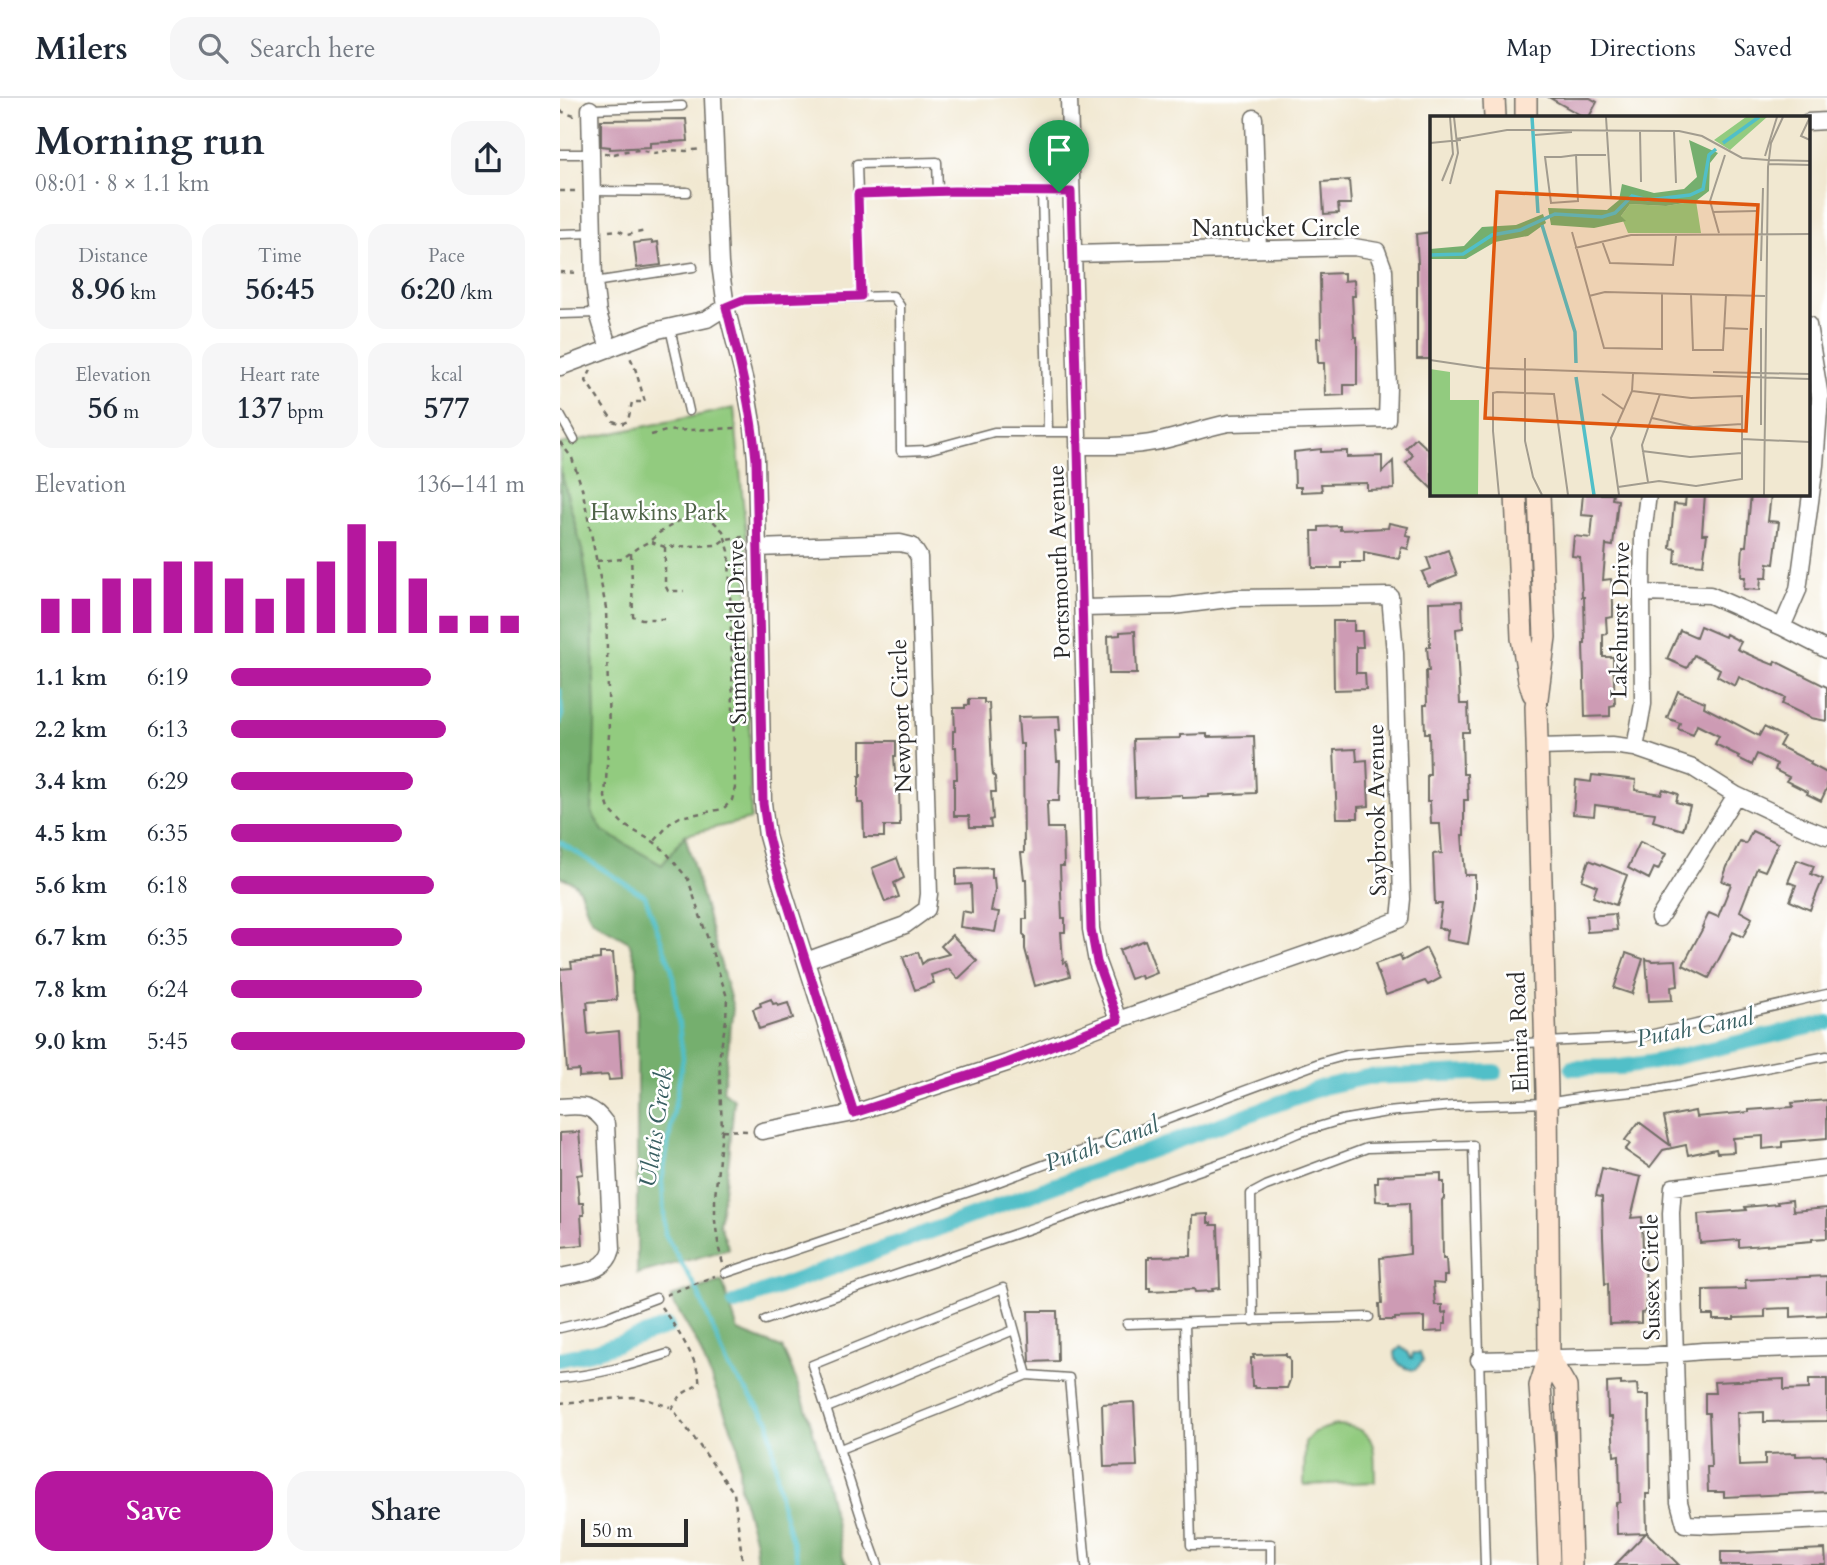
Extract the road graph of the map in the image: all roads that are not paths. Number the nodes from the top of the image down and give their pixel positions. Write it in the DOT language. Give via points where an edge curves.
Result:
graph roads {
  1 [pos="713,98"];
  2 [pos="1069,98"];
  3 [pos="1494,98"];
  4 [pos="1525,98"];
  5 [pos="682,106"];
  6 [pos="590,109"];
  7 [pos="1495,116"];
  8 [pos="1526,116"];
  9 [pos="1254,118"];
  10 [pos="590,153"];
  11 [pos="560,154"];
  12 [pos="592,191"];
  13 [pos="938,191"];
  14 [pos="687,192"];
  15 [pos="1042,192"];
  16 [pos="1071,192"];
  17 [pos="858,194"];
  18 [pos="593,233"];
  19 [pos="560,234"];
  20 [pos="1258,249"];
  21 [pos="1073,254"];
  22 [pos="693,267"];
  23 [pos="594,278"];
  24 [pos="861,296"];
  25 [pos="726,307"];
  26 [pos="598,313"];
  27 [pos="560,314"];
  28 [pos="670,328"];
  29 [pos="1810,337"];
  30 [pos="616,346"];
  31 [pos="560,367"];
  32 [pos="689,411"];
  33 [pos="560,415"];
  34 [pos="1048,431"];
  35 [pos="1078,439"];
  36 [pos="574,440"];
  37 [pos="1516,495"];
  38 [pos="1539,495"];
  39 [pos="1648,495"];
  40 [pos="752,543"];
  41 [pos="1642,593"];
  42 [pos="1083,608"];
  43 [pos="1782,627"];
  44 [pos="1827,650"];
  45 [pos="1536,706"];
  46 [pos="1538,747"];
  47 [pos="1635,748"];
  48 [pos="1736,795"];
  49 [pos="1827,836"];
  50 [pos="1659,918"];
  51 [pos="806,961"];
  52 [pos="1827,993"];
  53 [pos="1118,1020"];
  54 [pos="1546,1043"];
  55 [pos="1827,1056"];
  56 [pos="1547,1103"];
  57 [pos="560,1107"];
  58 [pos="854,1113"];
  59 [pos="762,1131"];
  60 [pos="1827,1168"];
  61 [pos="721,1275"];
  62 [pos="560,1277"];
  63 [pos="661,1297"];
  64 [pos="1369,1317"];
  65 [pos="765,1320"];
  66 [pos="1253,1321"];
  67 [pos="1185,1323"];
  68 [pos="1127,1324"];
  69 [pos="560,1328"];
  70 [pos="1014,1330"];
  71 [pos="1827,1347"];
  72 [pos="1675,1353"];
  73 [pos="667,1354"];
  74 [pos="1549,1358"];
  75 [pos="1479,1360"];
  76 [pos="1027,1375"];
  77 [pos="560,1378"];
  78 [pos="827,1408"];
  79 [pos="840,1449"];
  80 [pos="1827,1520"];
  81 [pos="878,1565"];
  82 [pos="1086,1565"];
  83 [pos="1272,1565"];
  84 [pos="1485,1565"];
  85 [pos="1549,1565"];
  86 [pos="1571,1565"];
  1 -- 25 [label="street, Summerfield Drive"];
  2 -- 16 [label="street, Portsmouth Avenue"];
  3 -- 7 [label="main road"];
  4 -- 8 [label="main road"];
  5 -- 6 [label="lane"];
  6 -- 10 [label="street"];
  9 -- 20 [label="street"];
  10 -- 11 [label="lane"];
  10 -- 12 [label="street"];
  12 -- 14 [label="lane"];
  12 -- 18 [label="street"];
  13 -- 15 [label="lane"];
  13 -- 17 [label="lane"];
  13 -- 17 [label="lane" via="937,162 857,164"];
  15 -- 16 [label="lane"];
  15 -- 34 [label="lane"];
  16 -- 21 [label="street, Portsmouth Avenue"];
  17 -- 24 [label="lane"];
  18 -- 19 [label="lane"];
  18 -- 23 [label="street"];
  20 -- 21 [label="street, Nantucket Circle"];
  20 -- 35 [label="street, Nantucket Circle" via="1354,247 1377,251 1384,270 1387,418 1228,423 1132,445"];
  21 -- 35 [label="street, Portsmouth Avenue"];
  22 -- 23 [label="lane"];
  23 -- 26 [label="street"];
  24 -- 25 [label="lane" via="743,300"];
  24 -- 34 [label="lane" via="893,296 900,306 901,451 927,450 994,432"];
  25 -- 28 [label="street" via="707,319"];
  25 -- 40 [label="street, Summerfield Drive" via="753,428"];
  26 -- 27 [label="lane"];
  26 -- 30 [label="street"];
  28 -- 30 [label="street"];
  28 -- 32 [label="lane"];
  29 -- 43 [label="street" via="1820,397 1815,465 1798,590"];
  30 -- 31 [label="street"];
  33 -- 36 [label="lane"];
  34 -- 35 [label="lane"];
  35 -- 42 [label="street, Portsmouth Avenue"];
  37 -- 45 [label="main road, Elmira Road" via="1522,638"];
  38 -- 45 [label="main road, Elmira Road" via="1545,637"];
  39 -- 41 [label="street, Lakehurst Drive"];
  40 -- 51 [label="street, Summerfield Drive" via="763,803 774,861"];
  40 -- 51 [label="street, Newport Circle" via="900,543 912,546 919,556 927,909 905,925"];
  41 -- 43 [label="street" via="1710,595"];
  41 -- 47 [label="street, Lakehurst Drive" via="1643,704"];
  42 -- 53 [label="street, Portsmouth Avenue" via="1091,929 1097,962"];
  42 -- 53 [label="street, Saybrook Avenue" via="1173,606 1236,598 1390,596 1394,628 1400,919"];
  43 -- 44 [label="street"];
  45 -- 46 [label="main road, Elmira Road"];
  46 -- 47 [label="street"];
  46 -- 54 [label="main road, Elmira Road"];
  47 -- 48 [label="street" via="1693,768"];
  48 -- 49 [label="street"];
  48 -- 50 [label="street"];
  51 -- 58 [label="street, Summerfield Drive"];
  52 -- 54 [label="lane" via="1649,1035"];
  53 -- 58 [label="street, Saybrook Avenue" via="1007,1063"];
  54 -- 56 [label="main road, Elmira Road"];
  54 -- 61 [label="lane" via="1395,1050 1322,1062 987,1186"];
  55 -- 56 [label="lane" via="1652,1090"];
  56 -- 65 [label="lane" via="1453,1106 1341,1120"];
  56 -- 74 [label="main road, Elmira Road"];
  57 -- 62 [label="street" via="590,1108 606,1124 612,1249 600,1268"];
  58 -- 59 [label="street, Saybrook Avenue"];
  60 -- 72 [label="street, Sussex Circle" via="1673,1187"];
  63 -- 69 [label="lane"];
  64 -- 66 [label="lane"];
  66 -- 67 [label="lane"];
  66 -- 75 [label="lane" via="1251,1194 1367,1148 1473,1145"];
  67 -- 68 [label="lane"];
  67 -- 83 [label="lane" via="1191,1545 1271,1544"];
  70 -- 76 [label="lane"];
  70 -- 78 [label="lane"];
  70 -- 78 [label="lane" via="1003,1288 813,1365"];
  71 -- 72 [label="street"];
  72 -- 74 [label="street"];
  72 -- 80 [label="street" via="1679,1502 1685,1524"];
  73 -- 77 [label="lane" via="587,1376"];
  74 -- 75 [label="street"];
  74 -- 85 [label="main road, Elmira Road" via="1540,1386"];
  74 -- 86 [label="main road, Elmira Road" via="1566,1387"];
  75 -- 84 [label="lane"];
  76 -- 79 [label="lane"];
  76 -- 82 [label="lane" via="1069,1378"];
  78 -- 79 [label="lane"];
  79 -- 81 [label="lane"];
}
